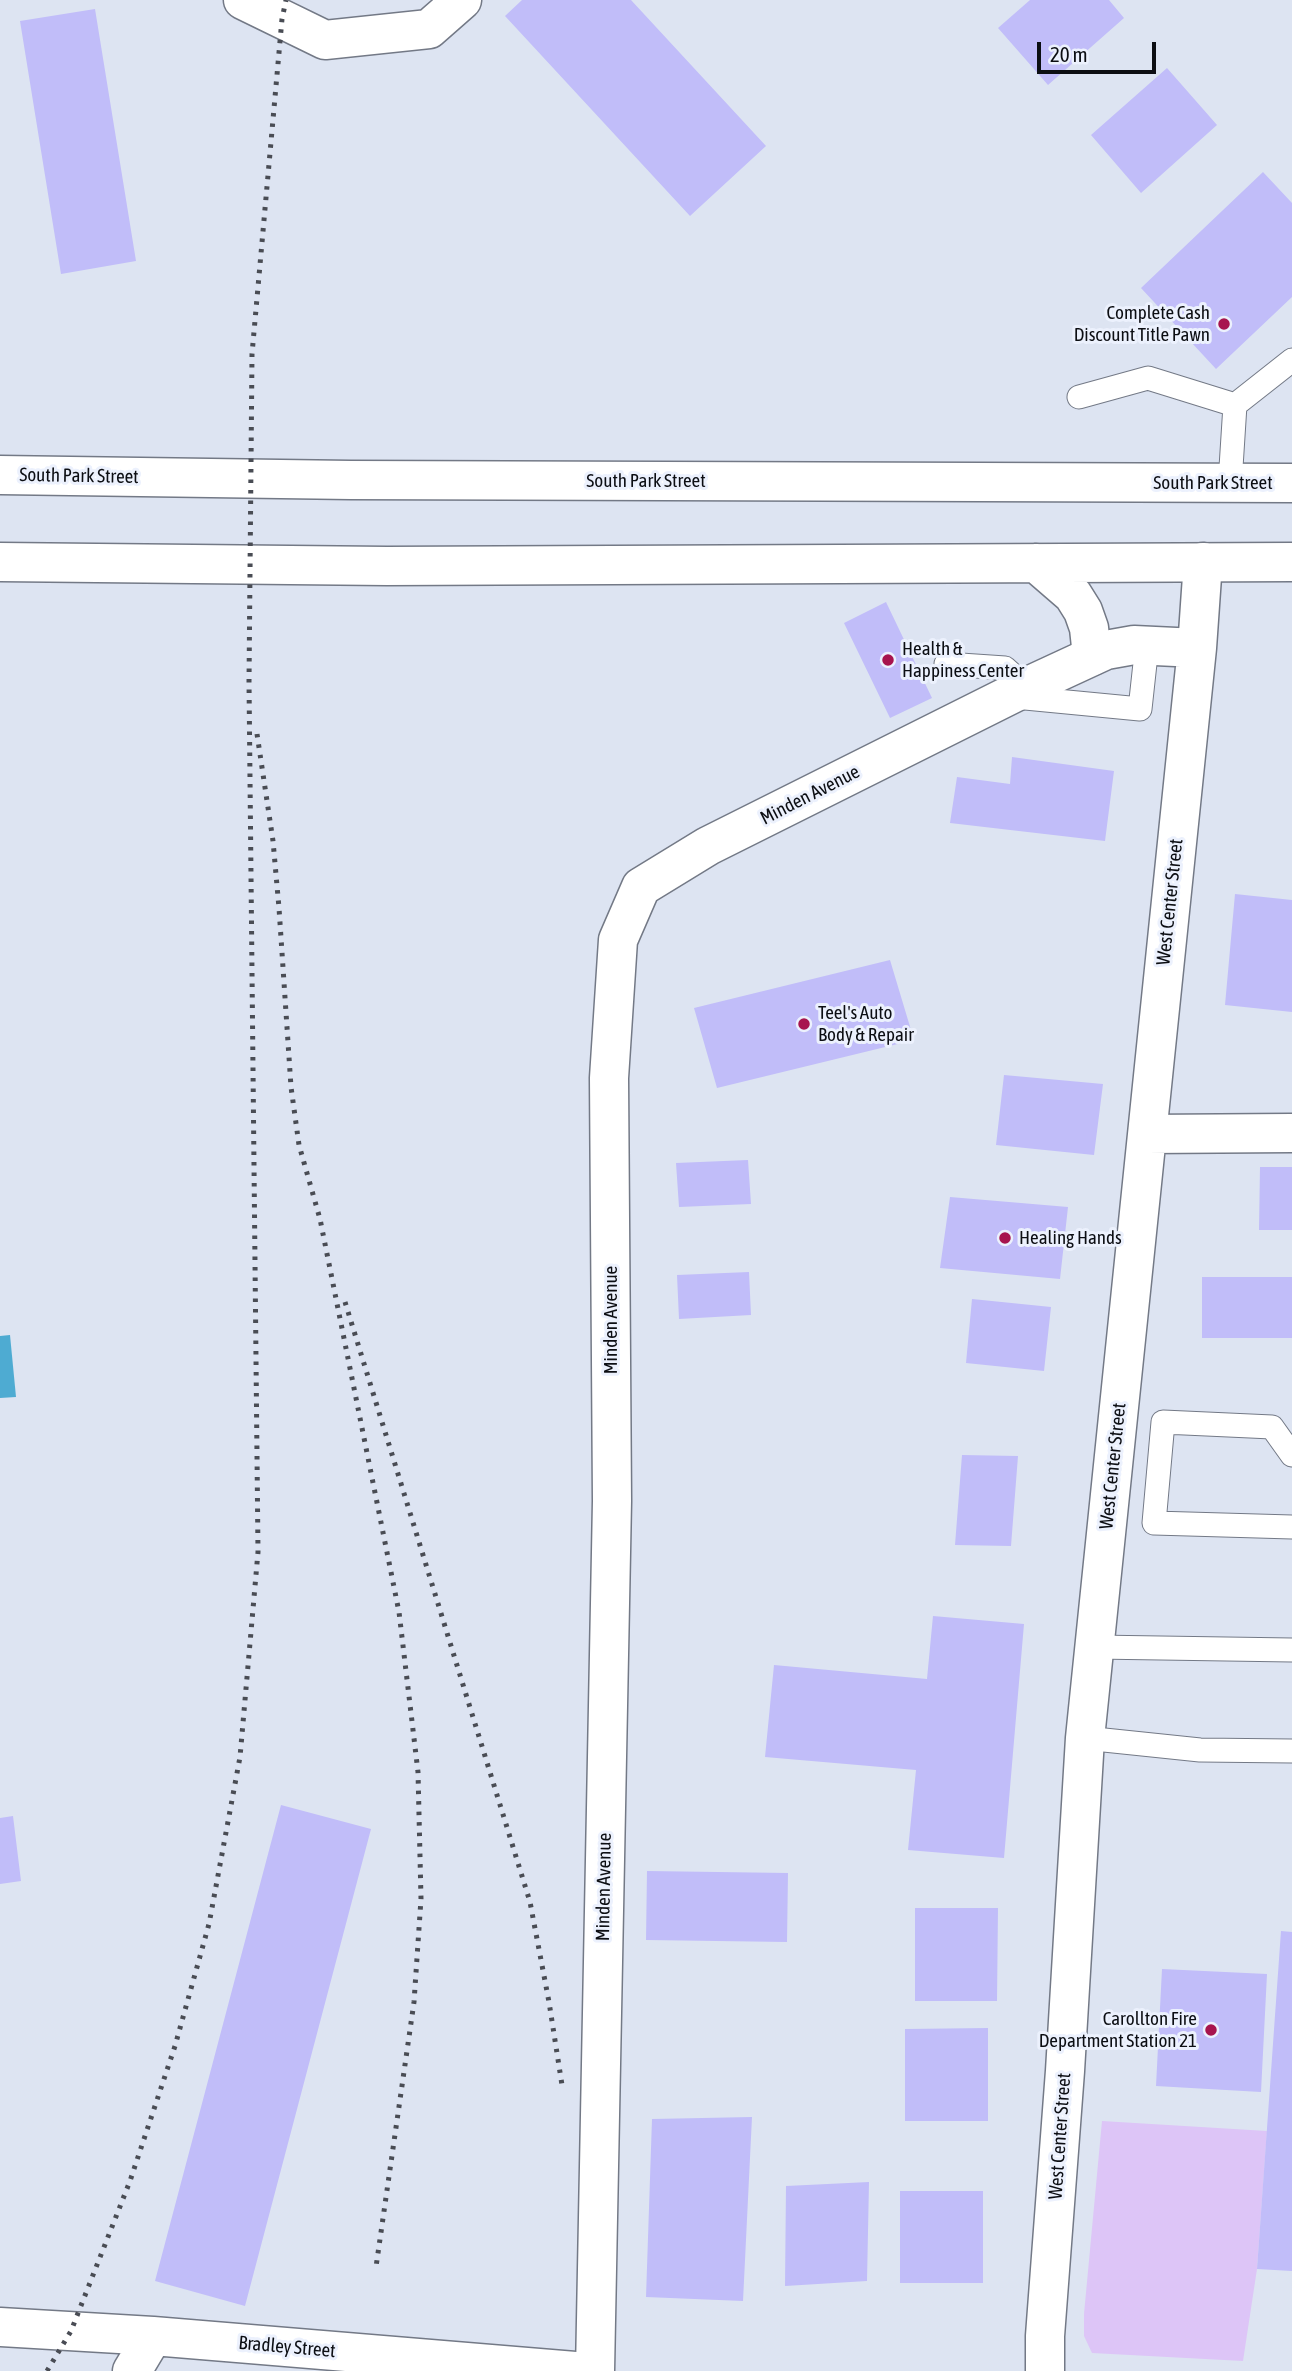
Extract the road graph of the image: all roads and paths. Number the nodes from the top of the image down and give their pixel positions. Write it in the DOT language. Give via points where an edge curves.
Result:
graph roads {
  1 [pos="243,0"];
  2 [pos="463,0"];
  3 [pos="1292,360"];
  4 [pos="1079,397"];
  5 [pos="1235,405"];
  6 [pos="0,475"];
  7 [pos="1230,483"];
  8 [pos="1292,483"];
  9 [pos="0,562"];
  10 [pos="1203,562"];
  11 [pos="1292,562"];
  12 [pos="1036,564"];
  13 [pos="1147,645"];
  14 [pos="1197,648"];
  15 [pos="1092,656"];
  16 [pos="946,664"];
  17 [pos="1017,692"];
  18 [pos="1292,1133"];
  19 [pos="1146,1134"];
  20 [pos="1292,1455"];
  21 [pos="1292,1527"];
  22 [pos="1095,1647"];
  23 [pos="1292,1650"];
  24 [pos="1085,1738"];
  25 [pos="1292,1752"];
  26 [pos="0,2326"];
  27 [pos="153,2336"];
  28 [pos="322,2361"];
  29 [pos="132,2371"];
  30 [pos="575,2371"];
  31 [pos="595,2371"];
  32 [pos="1045,2371"];
  1 -- 2 [label="street" via="325,40 429,29"];
  3 -- 5 [label="lane"];
  4 -- 5 [label="lane" via="1148,378"];
  5 -- 7 [label="lane"];
  6 -- 7 [label="street, South Park Street"];
  7 -- 8 [label="street, South Park Street"];
  9 -- 12 [label="street"];
  10 -- 11 [label="street"];
  10 -- 12 [label="street"];
  10 -- 14 [label="street, West Center Street"];
  12 -- 15 [label="street" via="1073,595 1083,611"];
  13 -- 14 [label="street, Minden Avenue"];
  13 -- 15 [label="street, Minden Avenue"];
  13 -- 17 [label="lane" via="1139,709"];
  14 -- 19 [label="street, West Center Street"];
  15 -- 17 [label="street, Minden Avenue"];
  16 -- 17 [label="lane" via="1005,668"];
  17 -- 31 [label="street, Minden Avenue" via="708,846 641,887 618,940 609,1078 612,1501"];
  18 -- 19 [label="street"];
  19 -- 22 [label="street, West Center Street"];
  20 -- 21 [label="lane" via="1272,1427 1163,1422 1154,1523"];
  22 -- 23 [label="lane"];
  22 -- 24 [label="street, West Center Street"];
  24 -- 25 [label="lane" via="1200,1750"];
  24 -- 32 [label="street, West Center Street"];
  26 -- 27 [label="street, Bradley Street"];
  27 -- 28 [label="street, Bradley Street"];
  27 -- 29 [label="street"];
  28 -- 30 [label="street, Bradley Street"];
}
